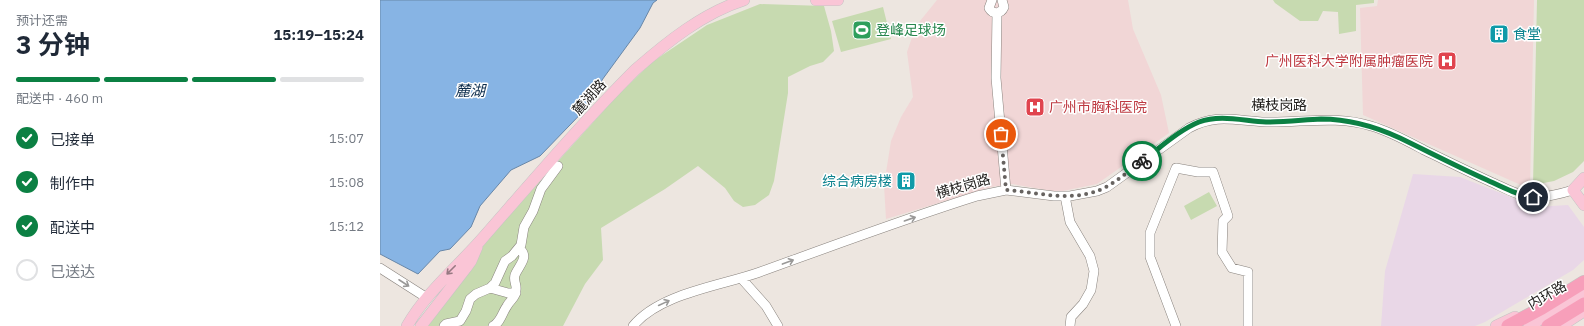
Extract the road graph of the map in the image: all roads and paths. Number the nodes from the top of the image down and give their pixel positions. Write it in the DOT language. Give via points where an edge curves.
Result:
graph roads {
  1 [pos="744,0"];
  2 [pos="816,0"];
  3 [pos="838,0"];
  4 [pos="991,0"];
  5 [pos="1002,0"];
  6 [pos="997,13"];
  7 [pos="558,166"];
  8 [pos="1584,178"];
  9 [pos="1006,190"];
  10 [pos="1581,190"];
  11 [pos="1065,196"];
  12 [pos="1584,205"];
  13 [pos="478,242"];
  14 [pos="519,248"];
  15 [pos="380,268"];
  16 [pos="741,278"];
  17 [pos="1584,278"];
  18 [pos="1584,282"];
  19 [pos="490,288"];
  20 [pos="516,293"];
  21 [pos="1584,293"];
  22 [pos="427,298"];
  23 [pos="1584,304"];
  24 [pos="1584,311"];
  25 [pos="407,326"];
  26 [pos="421,326"];
  27 [pos="444,326"];
  28 [pos="493,326"];
  29 [pos="634,326"];
  30 [pos="778,326"];
  31 [pos="1070,326"];
  32 [pos="1176,326"];
  33 [pos="1248,326"];
  34 [pos="1496,326"];
  35 [pos="1508,326"];
  36 [pos="1525,326"];
  37 [pos="1529,326"];
  38 [pos="1547,326"];
  39 [pos="1561,326"];
  1 -- 13 [label="main road, 麓湖路" via="696,23 664,45 635,70"];
  2 -- 3 [label="main road"];
  4 -- 6 [label="street" via="989,8"];
  5 -- 6 [label="street" via="1004,7"];
  6 -- 9 [label="street" via="996,78"];
  7 -- 14 [label="street" via="541,189 524,227"];
  8 -- 10 [label="main road"];
  9 -- 11 [label="street, 横枝岗路"];
  16 -- 9 [label="street, 横枝岗路, one-way" via="960,202"];
  10 -- 11 [label="street, 横枝岗路" via="1541,196 1519,194 1398,137 1357,122 1320,119 1267,122 1223,118 1200,122 1189,128 1107,187 1084,194"];
  10 -- 12 [label="main road"];
  11 -- 31 [label="street" via="1070,222 1090,256 1094,271 1091,290 1071,317"];
  13 -- 22 [label="main road, 麓湖路, one-way"];
  13 -- 26 [label="main road, 麓湖路" via="471,261"];
  14 -- 19 [label="street" via="505,261"];
  14 -- 20 [label="street" via="524,258 516,275"];
  15 -- 22 [label="street, one-way"];
  29 -- 16 [label="street, 横枝岗路, one-way" via="649,311 670,301"];
  16 -- 30 [label="street" via="766,306"];
  17 -- 34 [label="main road"];
  18 -- 35 [label="highway"];
  19 -- 20 [label="street" via="508,294"];
  19 -- 27 [label="street" via="470,299 460,322"];
  20 -- 28 [label="street" via="497,324"];
  21 -- 36 [label="highway, 内环路"];
  21 -- 37 [label="main road"];
  22 -- 25 [label="main road, 麓湖路"];
  23 -- 38 [label="highway, 内环路"];
  24 -- 39 [label="main road"];
  32 -- 33 [label="street" via="1150,257 1150,233 1176,168 1213,172 1228,216 1223,220 1222,252 1232,268 1248,272"];
}
